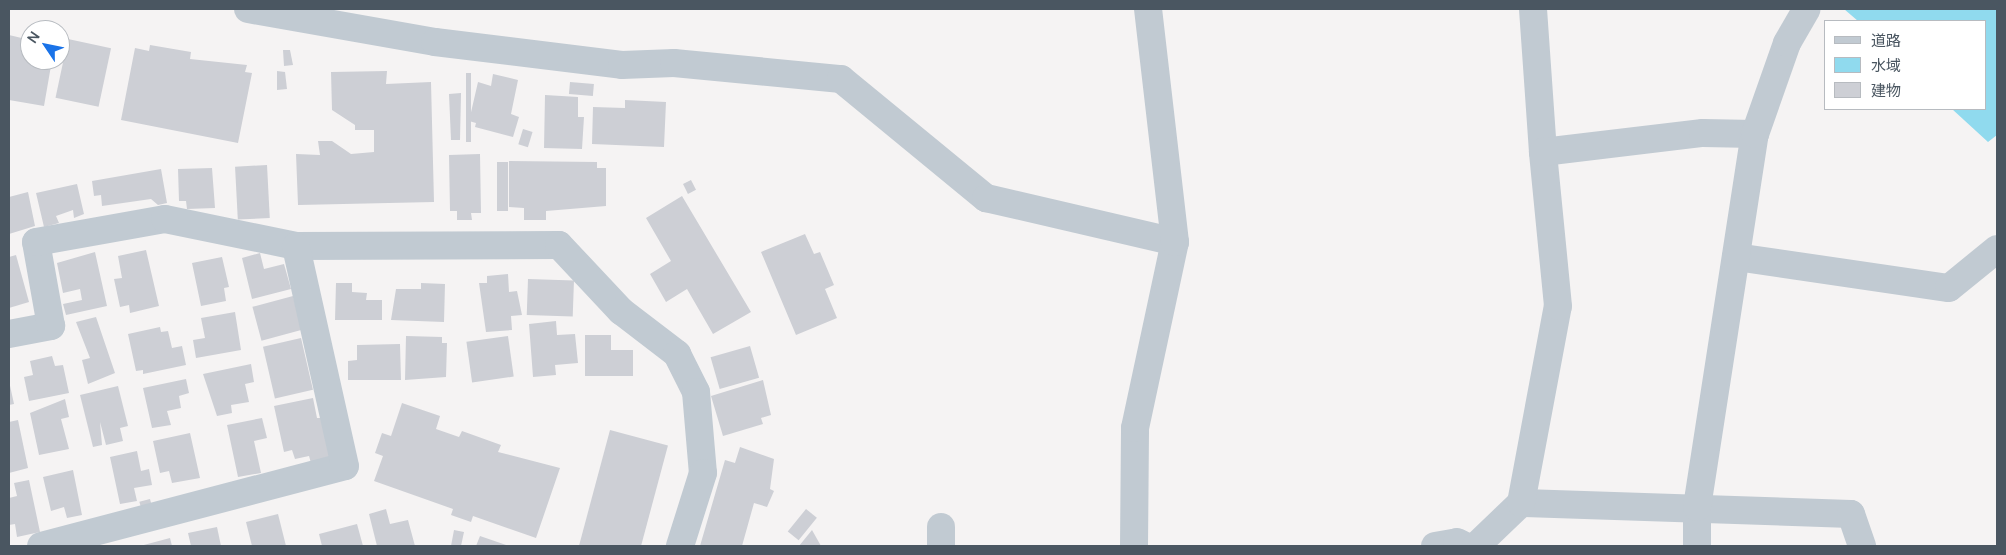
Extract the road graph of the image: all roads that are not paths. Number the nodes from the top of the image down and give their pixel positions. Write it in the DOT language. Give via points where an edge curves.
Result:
graph roads {
  1 [pos="248,9"];
  2 [pos="1148,9"];
  3 [pos="1533,9"];
  4 [pos="1807,9"];
  5 [pos="1755,134"];
  6 [pos="1543,152"];
  7 [pos="1175,242"];
  8 [pos="296,246"];
  9 [pos="1997,249"];
  10 [pos="1736,257"];
  11 [pos="9,334"];
  12 [pos="1521,503"];
  13 [pos="1697,507"];
  14 [pos="41,546"];
  15 [pos="680,546"];
  16 [pos="1134,546"];
  17 [pos="1435,546"];
  18 [pos="1465,546"];
  19 [pos="1476,546"];
  20 [pos="1696,546"];
  21 [pos="1862,546"];
  1 -- 7 [label="street" via="435,42 622,65 674,63 841,79 986,198"];
  2 -- 7 [label="street"];
  3 -- 6 [label="street"];
  4 -- 5 [label="street" via="1787,43"];
  5 -- 6 [label="street" via="1704,133"];
  5 -- 10 [label="street"];
  6 -- 12 [label="street" via="1558,306"];
  7 -- 16 [label="street" via="1135,428"];
  8 -- 11 [label="street" via="165,219 36,242 51,326"];
  8 -- 14 [label="street" via="345,466"];
  8 -- 15 [label="street" via="559,245 621,311 677,354 696,392 703,473"];
  9 -- 10 [label="street" via="1949,288"];
  10 -- 13 [label="street"];
  12 -- 13 [label="street"];
  12 -- 19 [label="street"];
  13 -- 20 [label="street"];
  13 -- 21 [label="street" via="1851,514"];
  17 -- 18 [label="street" via="1457,542"];
}
